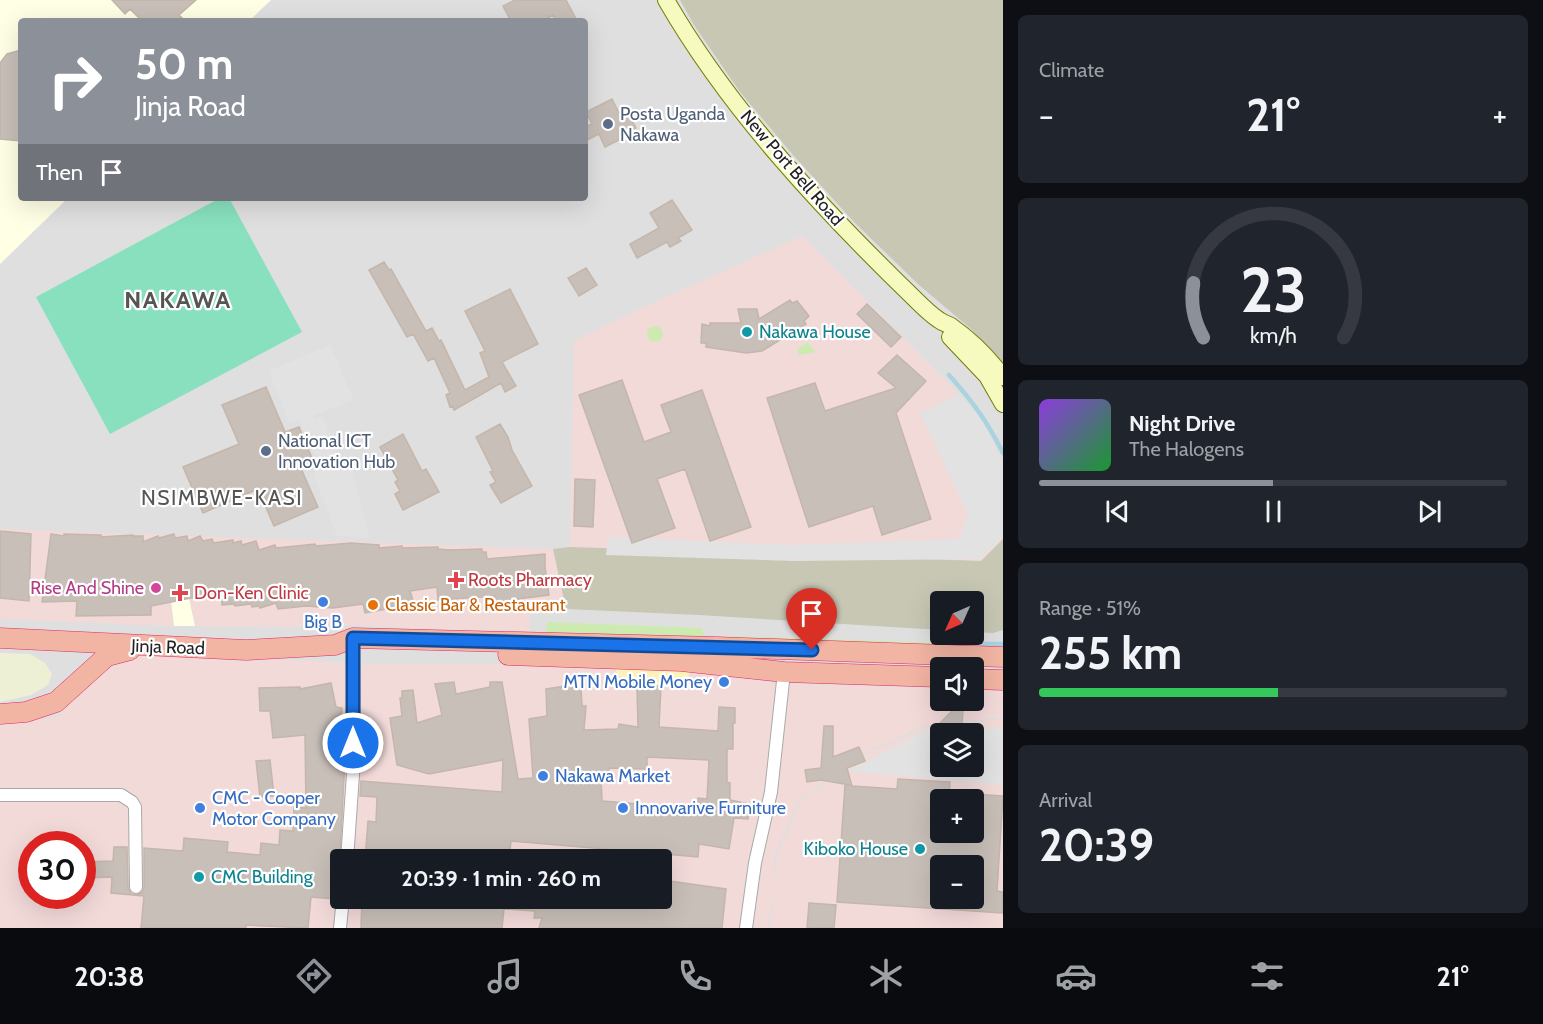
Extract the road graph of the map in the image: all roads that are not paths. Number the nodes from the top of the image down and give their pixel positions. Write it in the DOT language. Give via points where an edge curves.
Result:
graph roads {
  1 [pos="666,0"];
  2 [pos="938,320"];
  3 [pos="1003,377"];
  4 [pos="1003,404"];
  5 [pos="0,638"];
  6 [pos="347,645"];
  7 [pos="144,646"];
  8 [pos="1003,657"];
  9 [pos="784,672"];
  10 [pos="930,677"];
  11 [pos="984,679"];
  12 [pos="1003,680"];
  13 [pos="0,714"];
  14 [pos="0,795"];
  15 [pos="348,849"];
  16 [pos="136,887"];
  17 [pos="342,909"];
  18 [pos="340,928"];
  19 [pos="747,928"];
  1 -- 2 [label="main road, New Port Bell Road" via="689,38 787,166 866,252"];
  2 -- 3 [label="main road, New Port Bell Road" via="976,346"];
  2 -- 4 [label="main road, New Port Bell Road" via="987,376"];
  5 -- 7 [label="highway, Jinja Road"];
  6 -- 7 [label="highway, Jinja Road" via="246,650"];
  6 -- 8 [label="highway, Jinja Road" via="717,646"];
  6 -- 9 [label="highway, Jinja Road" via="681,661"];
  6 -- 15 [label="street" via="354,760"];
  7 -- 13 [label="highway" via="107,656 67,694 46,706"];
  9 -- 10 [label="highway, Jinja Road"];
  9 -- 19 [label="street" via="771,792"];
  11 -- 12 [label="highway"];
  14 -- 16 [label="street" via="127,798 135,807"];
  17 -- 18 [label="street"];
}
